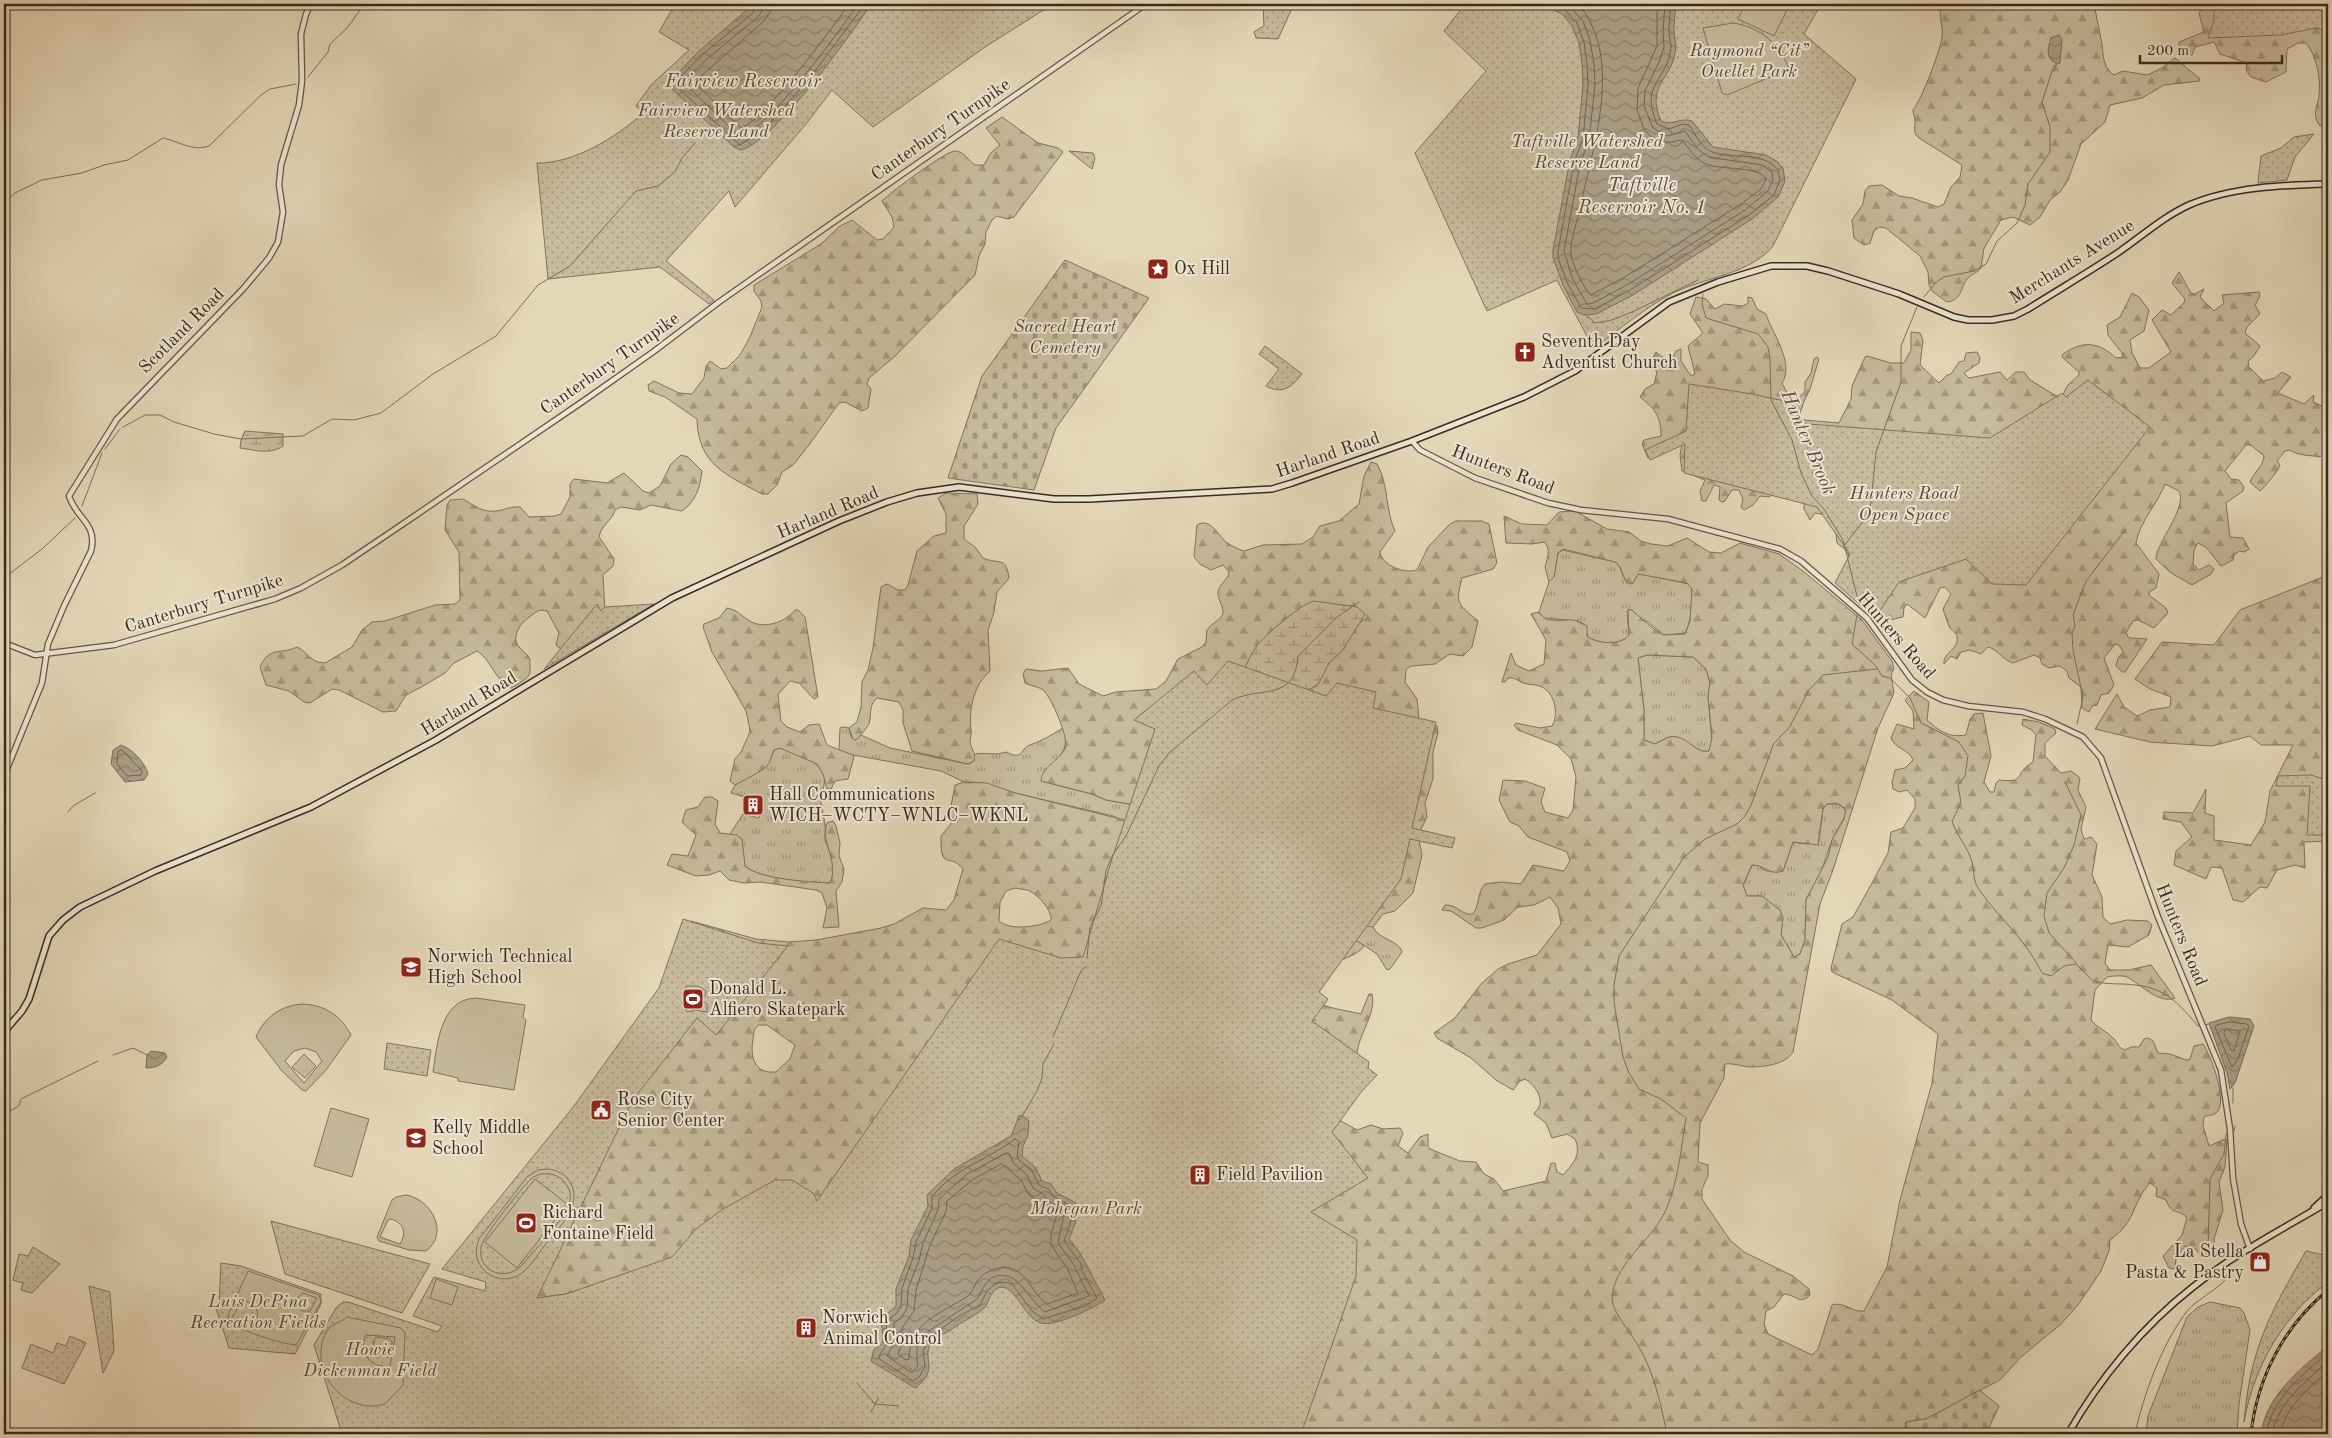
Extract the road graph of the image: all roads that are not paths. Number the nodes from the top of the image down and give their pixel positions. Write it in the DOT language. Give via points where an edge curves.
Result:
graph roads {
  1 [pos="311,4"];
  2 [pos="1146,4"];
  3 [pos="2328,184"];
  4 [pos="1770,266"];
  5 [pos="1412,441"];
  6 [pos="4,643"];
  7 [pos="47,655"];
  8 [pos="4,776"];
  9 [pos="4,1032"];
  10 [pos="2328,1194"];
  11 [pos="2328,1202"];
  12 [pos="2307,1215"];
  13 [pos="2250,1249"];
  14 [pos="2068,1434"];
  1 -- 7 [label="street, Scotland Road" via="301,34 299,105 281,165 279,184 283,212 278,242 243,289 116,419 69,496 72,506 92,531 94,542 48,644"];
  2 -- 7 [label="street, Canterbury Turnpike" via="719,302 653,352 323,576 274,599 148,637"];
  3 -- 4 [label="main road, Merchants Avenue" via="2264,188 2191,204 2161,220 2112,256 2028,309 2014,316 1992,320 1954,317 1899,294 1828,271 1793,265"];
  4 -- 5 [label="main road, Harland Road" via="1688,292 1649,315 1596,357 1551,385"];
  5 -- 9 [label="main road, Harland Road" via="1272,489 1054,499 995,490 943,488 917,492 840,521 672,598 436,740 312,807 155,871 80,907 50,936 29,999"];
  5 -- 13 [label="street, Hunters Road" via="1420,450 1475,478 1548,503 1580,510 1668,519 1780,549 1807,567 1867,618 1912,680 1927,692 1968,706 2023,712 2084,737 2101,758 2158,917 2221,1070 2236,1200"];
  6 -- 7 [label="street, Canterbury Turnpike" via="35,655"];
  7 -- 8 [label="street" via="42,683"];
  10 -- 12 [label="main road"];
  11 -- 12 [label="main road"];
  12 -- 13 [label="main road"];
  13 -- 14 [label="main road" via="2198,1283 2156,1320 2100,1385"];
}
